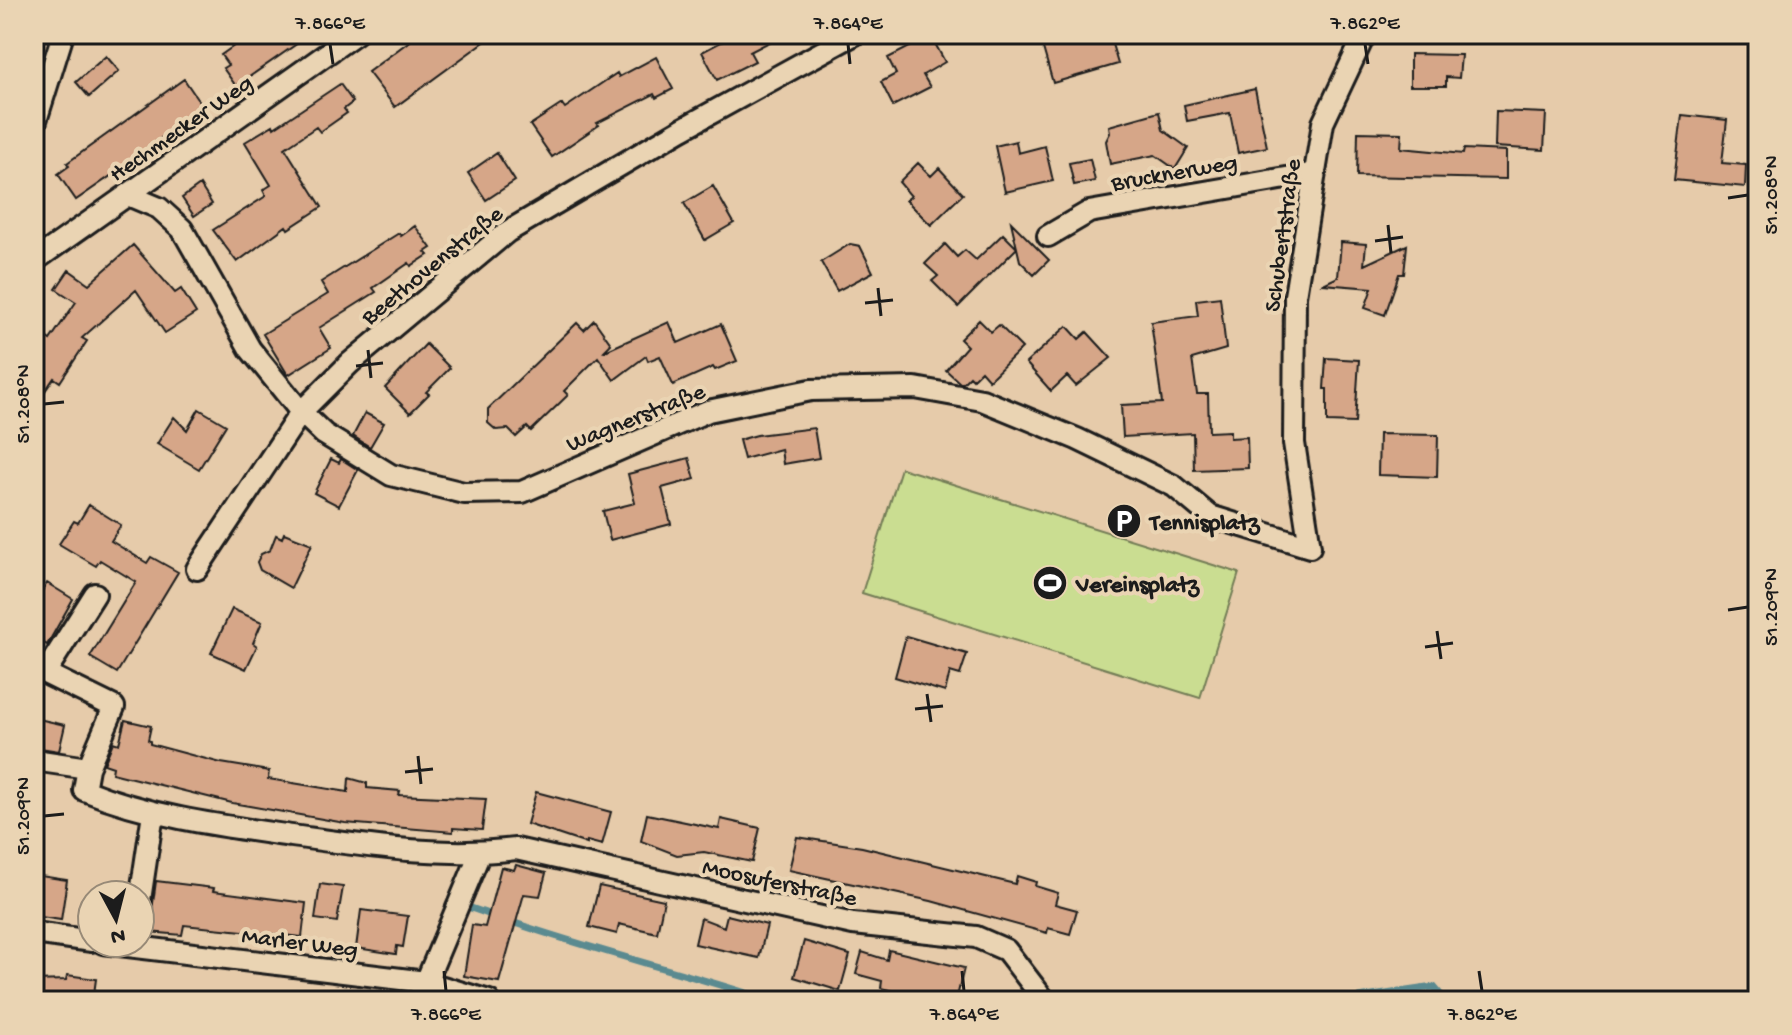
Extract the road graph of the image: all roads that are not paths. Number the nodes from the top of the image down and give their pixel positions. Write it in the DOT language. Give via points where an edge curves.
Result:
graph roads {
  1 [pos="63,34"];
  2 [pos="355,34"];
  3 [pos="855,34"];
  4 [pos="1365,34"];
  5 [pos="34,127"];
  6 [pos="1315,173"];
  7 [pos="128,195"];
  8 [pos="1048,236"];
  9 [pos="34,261"];
  10 [pos="301,412"];
  11 [pos="1310,547"];
  12 [pos="197,569"];
  13 [pos="95,594"];
  14 [pos="40,671"];
  15 [pos="34,760"];
  16 [pos="88,768"];
  17 [pos="153,813"];
  18 [pos="480,853"];
  19 [pos="143,879"];
  20 [pos="34,933"];
  21 [pos="76,939"];
  22 [pos="156,949"];
  23 [pos="422,992"];
  24 [pos="489,1001"];
  25 [pos="1045,1001"];
  1 -- 5 [label="street"];
  2 -- 7 [label="street, Hechmecker Weg"];
  3 -- 10 [label="street, Beethovenstraße" via="507,232 350,363"];
  4 -- 6 [label="street, Schubertstraße" via="1323,123"];
  6 -- 8 [label="street, Brucknerweg" via="1089,212"];
  6 -- 11 [label="street, Schubertstraße" via="1295,296 1294,443"];
  7 -- 9 [label="street, Hechmecker Weg"];
  7 -- 10 [label="street, Wagnerstraße" via="159,208 182,229 250,349"];
  10 -- 11 [label="street, Wagnerstraße" via="324,434 391,475 464,493 522,492 708,411 811,390 915,388 982,400 1174,486 1210,516"];
  10 -- 12 [label="street, Beethovenstraße"];
  13 -- 14 [label="street"];
  14 -- 16 [label="street" via="114,707"];
  15 -- 16 [label="street"];
  16 -- 17 [label="street, Moosuferstraße" via="84,790"];
  17 -- 18 [label="street, Moosuferstraße" via="390,850"];
  17 -- 19 [label="street"];
  18 -- 23 [label="street"];
  18 -- 25 [label="street, Moosuferstraße" via="516,849 853,924 976,937 1006,950"];
  20 -- 21 [label="street"];
  22 -- 23 [label="street, Marler Weg"];
  23 -- 24 [label="street, Marler Weg"];
}
